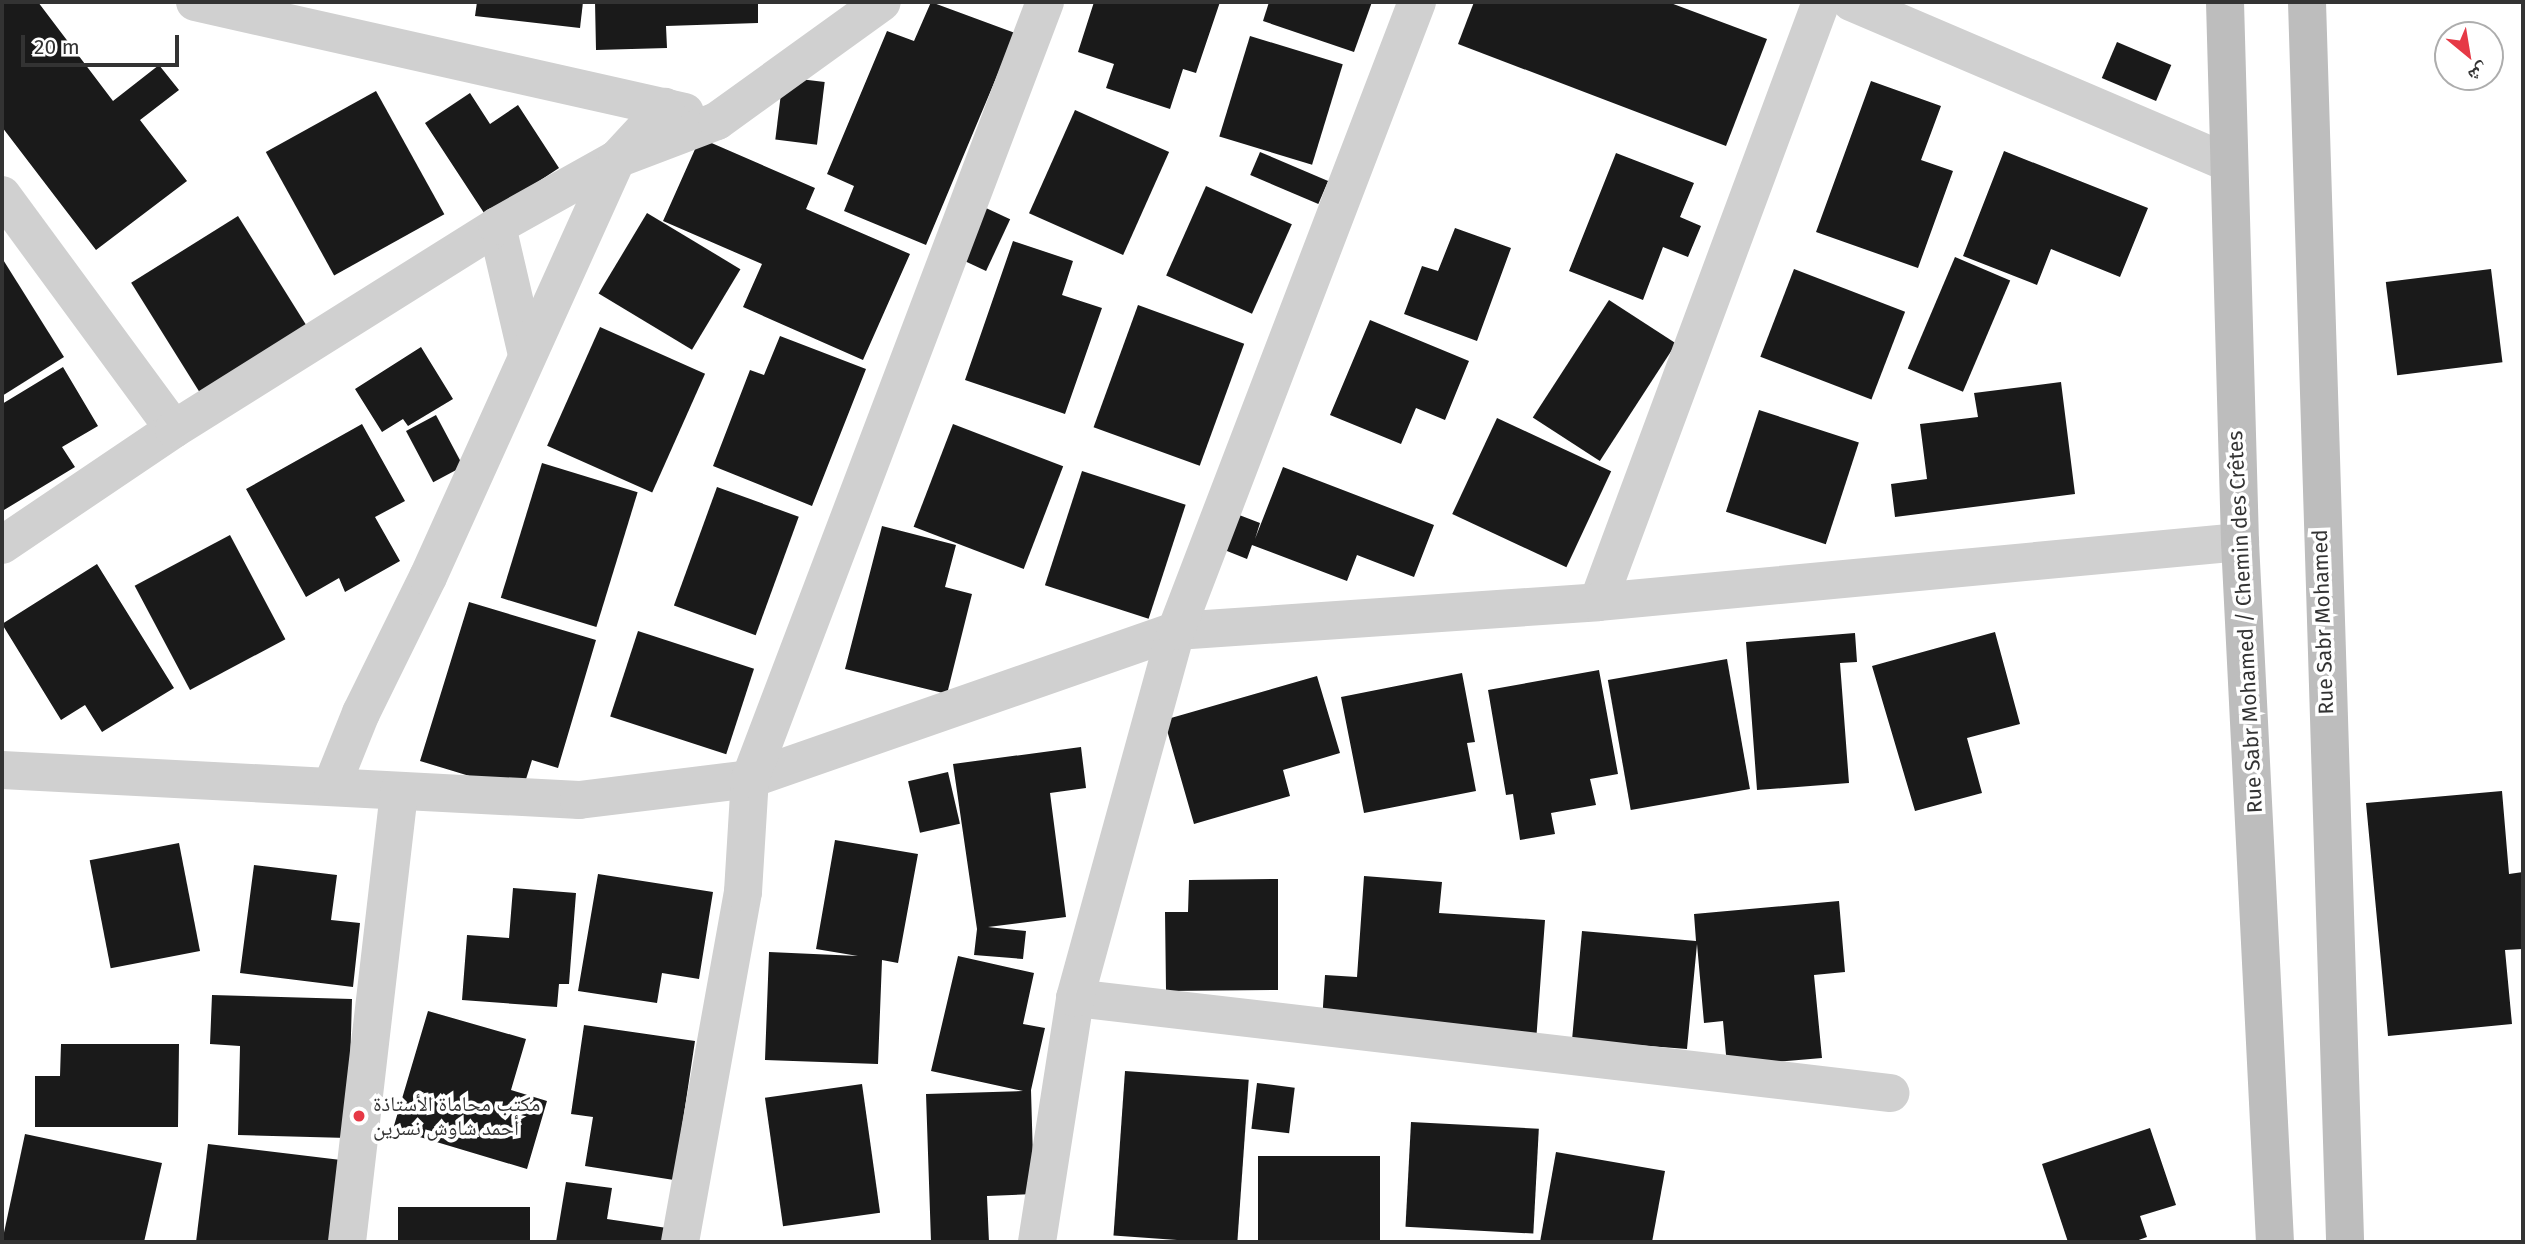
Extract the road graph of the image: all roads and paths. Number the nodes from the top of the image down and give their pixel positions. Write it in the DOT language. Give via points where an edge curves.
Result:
graph roads {
  1 [pos="195,2"];
  2 [pos="882,2"];
  3 [pos="1045,2"];
  4 [pos="1417,2"];
  5 [pos="1821,2"];
  6 [pos="1850,2"];
  7 [pos="2225,2"];
  8 [pos="2306,2"];
  9 [pos="665,107"];
  10 [pos="717,121"];
  11 [pos="617,159"];
  12 [pos="2228,163"];
  13 [pos="2,195"];
  14 [pos="497,226"];
  15 [pos="527,355"];
  16 [pos="174,429"];
  17 [pos="2241,542"];
  18 [pos="2,545"];
  19 [pos="1598,602"];
  20 [pos="1176,631"];
  21 [pos="2,770"];
  22 [pos="750,779"];
  23 [pos="332,785"];
  24 [pos="399,791"];
  25 [pos="1075,998"];
  26 [pos="1890,1093"];
  27 [pos="347,1242"];
  28 [pos="680,1242"];
  29 [pos="1037,1242"];
  30 [pos="2275,1242"];
  31 [pos="2345,1242"];
  1 -- 9 [label="street"];
  2 -- 10 [label="street"];
  3 -- 22 [label="street"];
  4 -- 20 [label="street"];
  5 -- 19 [label="street"];
  6 -- 12 [label="street"];
  7 -- 12 [label="main road, Rue Sabr Mohamed / Chemin des Crêtes"];
  8 -- 31 [label="main road, Rue Sabr Mohamed"];
  9 -- 10 [label="street"];
  9 -- 11 [label="street"];
  10 -- 11 [label="street"];
  11 -- 14 [label="street"];
  11 -- 15 [label="street"];
  12 -- 17 [label="main road, Rue Sabr Mohamed / Chemin des Crêtes"];
  13 -- 16 [label="street"];
  14 -- 15 [label="street"];
  14 -- 16 [label="street"];
  15 -- 23 [label="street"];
  16 -- 18 [label="street"];
  17 -- 19 [label="street"];
  17 -- 30 [label="main road, Rue Sabr Mohamed / Chemin des Crêtes"];
  19 -- 20 [label="street"];
  20 -- 22 [label="street"];
  20 -- 25 [label="street"];
  21 -- 23 [label="street"];
  22 -- 24 [label="street" via="579,800"];
  22 -- 28 [label="street" via="743,892"];
  23 -- 24 [label="street"];
  24 -- 27 [label="street"];
  25 -- 26 [label="street"];
  25 -- 29 [label="street"];
}
